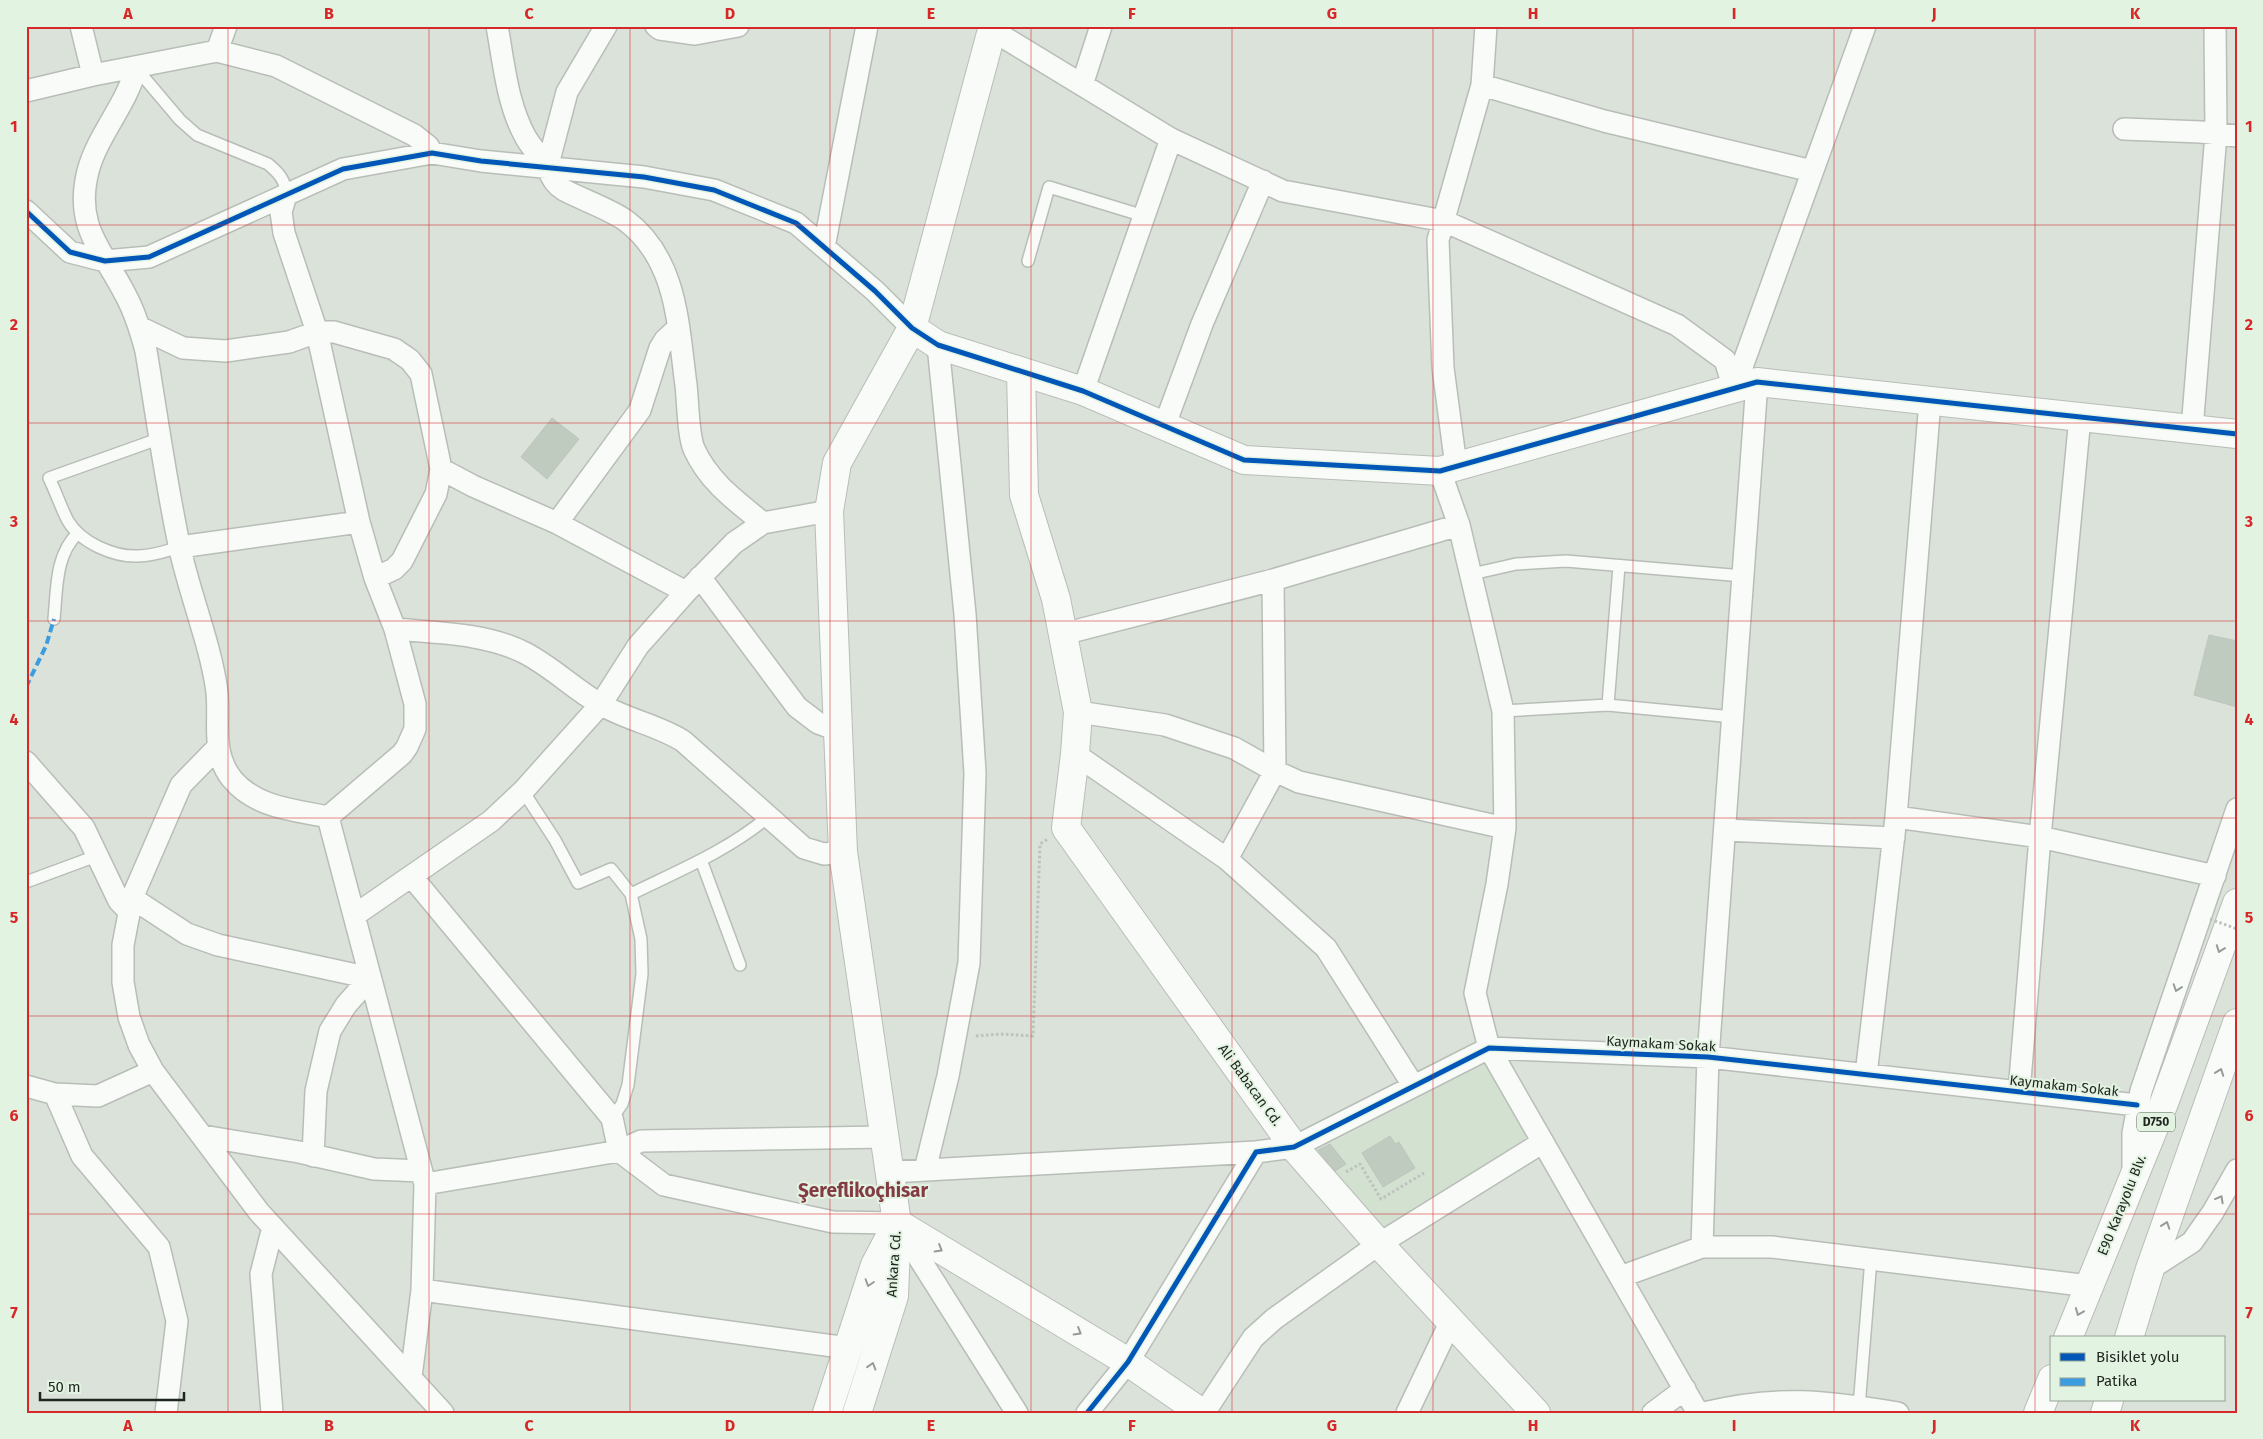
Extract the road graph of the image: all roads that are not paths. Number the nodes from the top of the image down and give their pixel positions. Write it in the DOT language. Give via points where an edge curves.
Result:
graph roads {
  1 [pos="82,26"];
  2 [pos="226,26"];
  3 [pos="497,26"];
  4 [pos="606,26"];
  5 [pos="656,26"];
  6 [pos="738,26"];
  7 [pos="868,26"];
  8 [pos="1101,26"];
  9 [pos="1486,26"];
  10 [pos="1865,26"];
  11 [pos="2216,26"];
  12 [pos="993,28"];
  13 [pos="217,50"];
  14 [pos="136,68"];
  15 [pos="94,74"];
  16 [pos="1082,85"];
  17 [pos="1482,85"];
  18 [pos="26,91"];
  19 [pos="2124,129"];
  20 [pos="2226,135"];
  21 [pos="1171,139"];
  22 [pos="432,153"];
  23 [pos="547,168"];
  24 [pos="1812,171"];
  25 [pos="1263,181"];
  26 [pos="286,195"];
  27 [pos="26,211"];
  28 [pos="1144,216"];
  29 [pos="1444,221"];
  30 [pos="824,247"];
  31 [pos="105,261"];
  32 [pos="1028,261"];
  33 [pos="139,327"];
  34 [pos="678,328"];
  35 [pos="912,328"];
  36 [pos="317,332"];
  37 [pos="938,345"];
  38 [pos="1021,373"];
  39 [pos="1745,385"];
  40 [pos="1083,391"];
  41 [pos="1930,401"];
  42 [pos="2080,417"];
  43 [pos="1164,427"];
  44 [pos="2192,429"];
  45 [pos="2237,434"];
  46 [pos="161,438"];
  47 [pos="1448,468"];
  48 [pos="441,469"];
  49 [pos="828,511"];
  50 [pos="359,522"];
  51 [pos="763,523"];
  52 [pos="557,524"];
  53 [pos="1459,524"];
  54 [pos="78,533"];
  55 [pos="180,547"];
  56 [pos="1619,566"];
  57 [pos="1472,574"];
  58 [pos="1743,576"];
  59 [pos="374,578"];
  60 [pos="1273,580"];
  61 [pos="693,584"];
  62 [pos="54,619"];
  63 [pos="395,629"];
  64 [pos="1063,634"];
  65 [pos="600,704"];
  66 [pos="1608,706"];
  67 [pos="1504,711"];
  68 [pos="1078,712"];
  69 [pos="1733,717"];
  70 [pos="837,730"];
  71 [pos="217,748"];
  72 [pos="1075,754"];
  73 [pos="26,762"];
  74 [pos="1275,771"];
  75 [pos="523,791"];
  76 [pos="2237,809"];
  77 [pos="328,817"];
  78 [pos="768,817"];
  79 [pos="1896,817"];
  80 [pos="1505,828"];
  81 [pos="1725,830"];
  82 [pos="2040,837"];
  83 [pos="1894,838"];
  84 [pos="842,852"];
  85 [pos="99,855"];
  86 [pos="1227,859"];
  87 [pos="701,860"];
  88 [pos="2214,876"];
  89 [pos="412,877"];
  90 [pos="26,882"];
  91 [pos="631,894"];
  92 [pos="2237,903"];
  93 [pos="131,904"];
  94 [pos="355,915"];
  95 [pos="740,965"];
  96 [pos="370,978"];
  97 [pos="2237,1023"];
  98 [pos="1489,1048"];
  99 [pos="1708,1057"];
  100 [pos="153,1071"];
  101 [pos="1866,1075"];
  102 [pos="1413,1085"];
  103 [pos="26,1086"];
  104 [pos="2019,1092"];
  105 [pos="55,1094"];
  106 [pos="2137,1105"];
  107 [pos="612,1118"];
  108 [pos="203,1136"];
  109 [pos="885,1137"];
  110 [pos="1543,1142"];
  111 [pos="1294,1147"];
  112 [pos="619,1151"];
  113 [pos="1256,1152"];
  114 [pos="313,1156"];
  115 [pos="925,1170"];
  116 [pos="2237,1170"];
  117 [pos="890,1172"];
  118 [pos="423,1178"];
  119 [pos="2134,1178"];
  120 [pos="897,1223"];
  121 [pos="273,1227"];
  122 [pos="1379,1244"];
  123 [pos="1702,1247"];
  124 [pos="1871,1259"];
  125 [pos="2150,1270"];
  126 [pos="1620,1277"];
  127 [pos="2089,1286"];
  128 [pos="422,1290"];
  129 [pos="1451,1321"];
  130 [pos="2069,1336"];
  131 [pos="2130,1336"];
  132 [pos="848,1348"];
  133 [pos="1128,1362"];
  134 [pos="411,1378"];
  135 [pos="2050,1384"];
  136 [pos="1685,1389"];
  137 [pos="1859,1407"];
  138 [pos="166,1413"];
  139 [pos="272,1413"];
  140 [pos="443,1413"];
  141 [pos="827,1413"];
  142 [pos="857,1413"];
  143 [pos="1017,1413"];
  144 [pos="1087,1413"];
  145 [pos="1203,1413"];
  146 [pos="1407,1413"];
  147 [pos="1536,1413"];
  148 [pos="1653,1413"];
  149 [pos="1698,1413"];
  150 [pos="1704,1413"];
  151 [pos="1898,1413"];
  152 [pos="2038,1413"];
  1 -- 15 [label="street"];
  2 -- 13 [label="street"];
  3 -- 23 [label="street" via="517,119"];
  4 -- 23 [label="street" via="567,92"];
  5 -- 6 [label="street" via="695,34"];
  7 -- 30 [label="street"];
  8 -- 16 [label="street"];
  9 -- 17 [label="street"];
  10 -- 24 [label="street"];
  11 -- 20 [label="street"];
  12 -- 16 [label="street"];
  12 -- 35 [label="main road"];
  13 -- 14 [label="street"];
  13 -- 22 [label="street" via="276,66 414,135"];
  14 -- 15 [label="street"];
  14 -- 26 [label="lane" via="197,135 268,164 286,185"];
  14 -- 31 [label="street" via="125,100 98,148 86,184 88,230"];
  15 -- 18 [label="street"];
  16 -- 21 [label="street"];
  17 -- 24 [label="street" via="1604,121"];
  17 -- 29 [label="street"];
  19 -- 20 [label="street"];
  20 -- 44 [label="street"];
  21 -- 25 [label="street"];
  21 -- 28 [label="street"];
  22 -- 23 [label="street"];
  22 -- 26 [label="street" via="343,169"];
  23 -- 30 [label="street" via="644,177 714,190 796,223"];
  23 -- 34 [label="street" via="555,184 624,220 643,237 660,261 670,284"];
  24 -- 39 [label="street"];
  25 -- 29 [label="street" via="1283,190"];
  25 -- 43 [label="street" via="1202,324"];
  26 -- 31 [label="street" via="149,257"];
  26 -- 36 [label="street" via="281,212 284,233"];
  27 -- 31 [label="street" via="70,252"];
  28 -- 32 [label="lane" via="1049,187"];
  28 -- 40 [label="street"];
  29 -- 39 [label="street" via="1677,325 1725,360"];
  29 -- 47 [label="street" via="1438,240"];
  30 -- 35 [label="street"];
  31 -- 33 [label="street" via="126,294"];
  33 -- 36 [label="street" via="183,348 226,351 289,342"];
  33 -- 46 [label="street"];
  34 -- 51 [label="street" via="693,447 706,471 724,492"];
  34 -- 52 [label="street" via="660,348 640,410"];
  35 -- 37 [label="main road"];
  35 -- 49 [label="main road" via="837,463"];
  36 -- 48 [label="street" via="334,332 394,349 410,360 421,374"];
  36 -- 50 [label="street"];
  37 -- 38 [label="main road"];
  37 -- 115 [label="street" via="965,614 975,773 969,963"];
  38 -- 40 [label="main road"];
  38 -- 64 [label="main road" via="1024,495 1056,599"];
  39 -- 41 [label="main road"];
  39 -- 47 [label="main road"];
  39 -- 58 [label="street"];
  40 -- 43 [label="main road"];
  41 -- 42 [label="main road"];
  41 -- 79 [label="street"];
  42 -- 44 [label="main road"];
  42 -- 82 [label="street"];
  43 -- 47 [label="main road" via="1244,460"];
  44 -- 45 [label="main road"];
  46 -- 54 [label="lane" via="50,478 68,521"];
  46 -- 55 [label="street"];
  47 -- 53 [label="street"];
  48 -- 52 [label="street"];
  48 -- 59 [label="street" via="436,494 402,561 394,569"];
  49 -- 51 [label="street"];
  49 -- 70 [label="main road"];
  50 -- 55 [label="street"];
  50 -- 59 [label="street"];
  51 -- 61 [label="street" via="734,544"];
  52 -- 61 [label="street"];
  53 -- 57 [label="street"];
  53 -- 60 [label="street"];
  54 -- 55 [label="lane" via="95,545 123,555 151,555"];
  54 -- 62 [label="lane" via="68,545 60,564"];
  55 -- 71 [label="street" via="217,692"];
  56 -- 57 [label="lane" via="1539,561"];
  56 -- 58 [label="lane"];
  56 -- 66 [label="lane"];
  57 -- 67 [label="street"];
  58 -- 69 [label="street"];
  59 -- 63 [label="street"];
  60 -- 64 [label="street"];
  60 -- 74 [label="street"];
  61 -- 65 [label="street" via="638,646"];
  61 -- 70 [label="street" via="797,707 818,723"];
  63 -- 65 [label="street" via="460,635 524,653"];
  63 -- 77 [label="street" via="415,704 412,738 402,754"];
  64 -- 68 [label="main road"];
  65 -- 75 [label="street"];
  65 -- 78 [label="street" via="684,741"];
  66 -- 67 [label="lane"];
  66 -- 69 [label="lane"];
  67 -- 80 [label="street"];
  68 -- 72 [label="main road"];
  68 -- 74 [label="street" via="1165,725 1234,748"];
  69 -- 81 [label="street"];
  70 -- 84 [label="main road"];
  71 -- 77 [label="street" via="231,778 253,797 271,805"];
  71 -- 93 [label="street" via="182,785"];
  72 -- 86 [label="street"];
  72 -- 111 [label="main road, Ali Babacan Cd." via="1066,828"];
  73 -- 85 [label="street" via="79,821"];
  74 -- 80 [label="street" via="1299,782"];
  74 -- 86 [label="street"];
  75 -- 89 [label="street" via="491,821"];
  75 -- 91 [label="lane" via="578,883 611,869"];
  76 -- 88 [label="street"];
  77 -- 94 [label="street"];
  78 -- 84 [label="street" via="804,848 824,854"];
  78 -- 87 [label="lane" via="737,841"];
  79 -- 82 [label="street"];
  79 -- 83 [label="street"];
  80 -- 98 [label="street" via="1475,992"];
  81 -- 83 [label="street"];
  81 -- 99 [label="street"];
  82 -- 88 [label="street"];
  82 -- 104 [label="street"];
  83 -- 101 [label="street"];
  84 -- 109 [label="main road"];
  85 -- 90 [label="lane"];
  85 -- 93 [label="street" via="119,901"];
  86 -- 102 [label="street" via="1326,948"];
  87 -- 91 [label="lane"];
  87 -- 95 [label="lane"];
  88 -- 106 [label="street, one-way"];
  89 -- 94 [label="street"];
  89 -- 107 [label="street"];
  91 -- 107 [label="lane" via="641,939 642,974 628,1085 622,1104"];
  92 -- 119 [label="main road, E90 Karayolu Blv. / D750, one-way"];
  93 -- 96 [label="street" via="187,934 218,945"];
  93 -- 100 [label="street" via="123,945 123,982 129,1017"];
  94 -- 96 [label="street"];
  96 -- 114 [label="street" via="346,1005 330,1032 316,1091"];
  96 -- 118 [label="street"];
  125 -- 97 [label="main road, one-way"];
  98 -- 99 [label="street, Kaymakam Sokak"];
  98 -- 102 [label="street, Kaymakam Sokak"];
  98 -- 110 [label="street"];
  99 -- 101 [label="street, Kaymakam Sokak"];
  99 -- 123 [label="street"];
  100 -- 105 [label="street" via="98,1096"];
  100 -- 108 [label="street"];
  101 -- 104 [label="street, Kaymakam Sokak"];
  102 -- 111 [label="street, Kaymakam Sokak"];
  103 -- 105 [label="street"];
  104 -- 106 [label="street, Kaymakam Sokak"];
  105 -- 138 [label="street" via="82,1156 159,1246 177,1321"];
  106 -- 119 [label="street" via="2133,1140"];
  107 -- 112 [label="street"];
  108 -- 114 [label="street"];
  108 -- 121 [label="street"];
  109 -- 112 [label="street" via="641,1141"];
  109 -- 117 [label="main road"];
  110 -- 122 [label="street"];
  110 -- 126 [label="street"];
  111 -- 113 [label="street"];
  111 -- 122 [label="main road, Ali Babacan Cd."];
  112 -- 118 [label="street"];
  112 -- 120 [label="street" via="664,1185 833,1222"];
  113 -- 115 [label="street"];
  113 -- 133 [label="street"];
  114 -- 118 [label="street"];
  115 -- 117 [label="street"];
  125 -- 116 [label="street, one-way" via="2192,1242"];
  117 -- 120 [label="main road"];
  118 -- 128 [label="street"];
  119 -- 127 [label="main road, E90 Karayolu Blv. / D750"];
  120 -- 132 [label="main road, Ankara Cd., one-way" via="875,1265"];
  120 -- 133 [label="main road, one-way"];
  142 -- 120 [label="main road, Ankara Cd., one-way" via="894,1296"];
  120 -- 143 [label="street"];
  121 -- 134 [label="street"];
  121 -- 139 [label="street" via="261,1274"];
  122 -- 129 [label="main road, Ali Babacan Cd."];
  122 -- 145 [label="street" via="1274,1319 1253,1338"];
  123 -- 124 [label="street" via="1772,1247"];
  123 -- 126 [label="street"];
  124 -- 127 [label="street"];
  124 -- 137 [label="lane"];
  125 -- 131 [label="main road"];
  126 -- 136 [label="street"];
  127 -- 130 [label="main road, E90 Karayolu Blv. / D750, one-way"];
  128 -- 132 [label="street"];
  128 -- 134 [label="street"];
  129 -- 146 [label="street"];
  129 -- 147 [label="main road, Ali Babacan Cd."];
  132 -- 141 [label="main road, Ankara Cd."];
  133 -- 144 [label="street"];
  133 -- 145 [label="main road"];
  134 -- 140 [label="street"];
  135 -- 152 [label="main road"];
  136 -- 148 [label="street"];
  136 -- 149 [label="street"];
  137 -- 150 [label="street" via="1817,1401 1778,1401"];
  137 -- 151 [label="street"];
}
